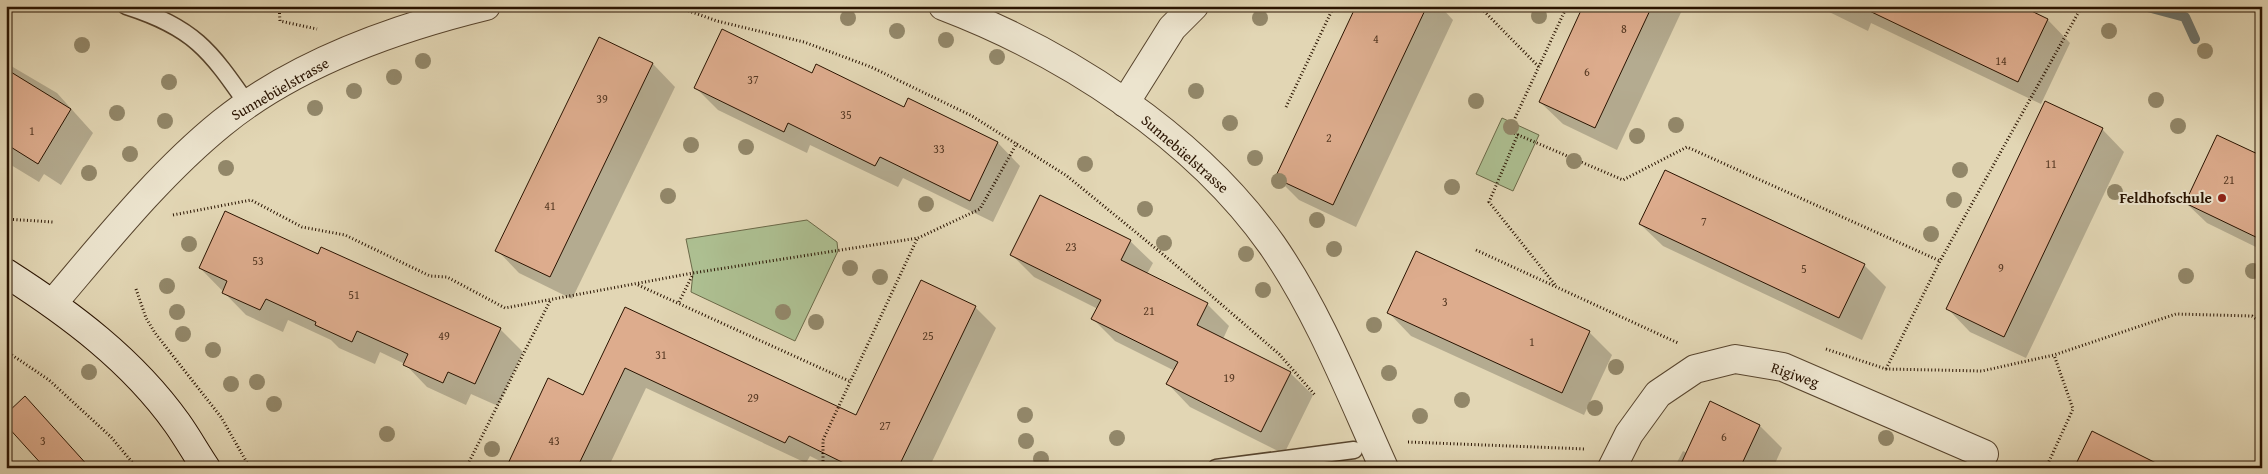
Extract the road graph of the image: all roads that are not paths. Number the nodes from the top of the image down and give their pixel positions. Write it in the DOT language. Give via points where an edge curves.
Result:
graph roads {
  1 [pos="126,6"];
  2 [pos="486,6"];
  3 [pos="943,6"];
  4 [pos="1194,6"];
  5 [pos="1125,103"];
  6 [pos="248,105"];
  7 [pos="6,273"];
  8 [pos="53,303"];
  9 [pos="1354,450"];
  10 [pos="1984,454"];
  11 [pos="206,468"];
  12 [pos="1216,468"];
  13 [pos="1384,468"];
  14 [pos="1612,468"];
  1 -- 6 [label="lane" via="177,26 199,41"];
  2 -- 6 [label="street, Sunnebüelstrasse" via="439,18 374,41 320,64"];
  3 -- 5 [label="street, Sunnebüelstrasse" via="1047,53"];
  4 -- 5 [label="street" via="1172,28"];
  5 -- 13 [label="street, Sunnebüelstrasse" via="1168,135 1224,186 1272,245 1308,304"];
  6 -- 8 [label="street, Sunnebüelstrasse" via="222,123 179,162"];
  7 -- 8 [label="street"];
  8 -- 11 [label="street" via="90,331 132,371 176,422"];
  9 -- 12 [label="lane"];
  10 -- 14 [label="street, Rigiweg" via="1783,367 1735,359 1695,369 1658,394 1629,434"];
}
